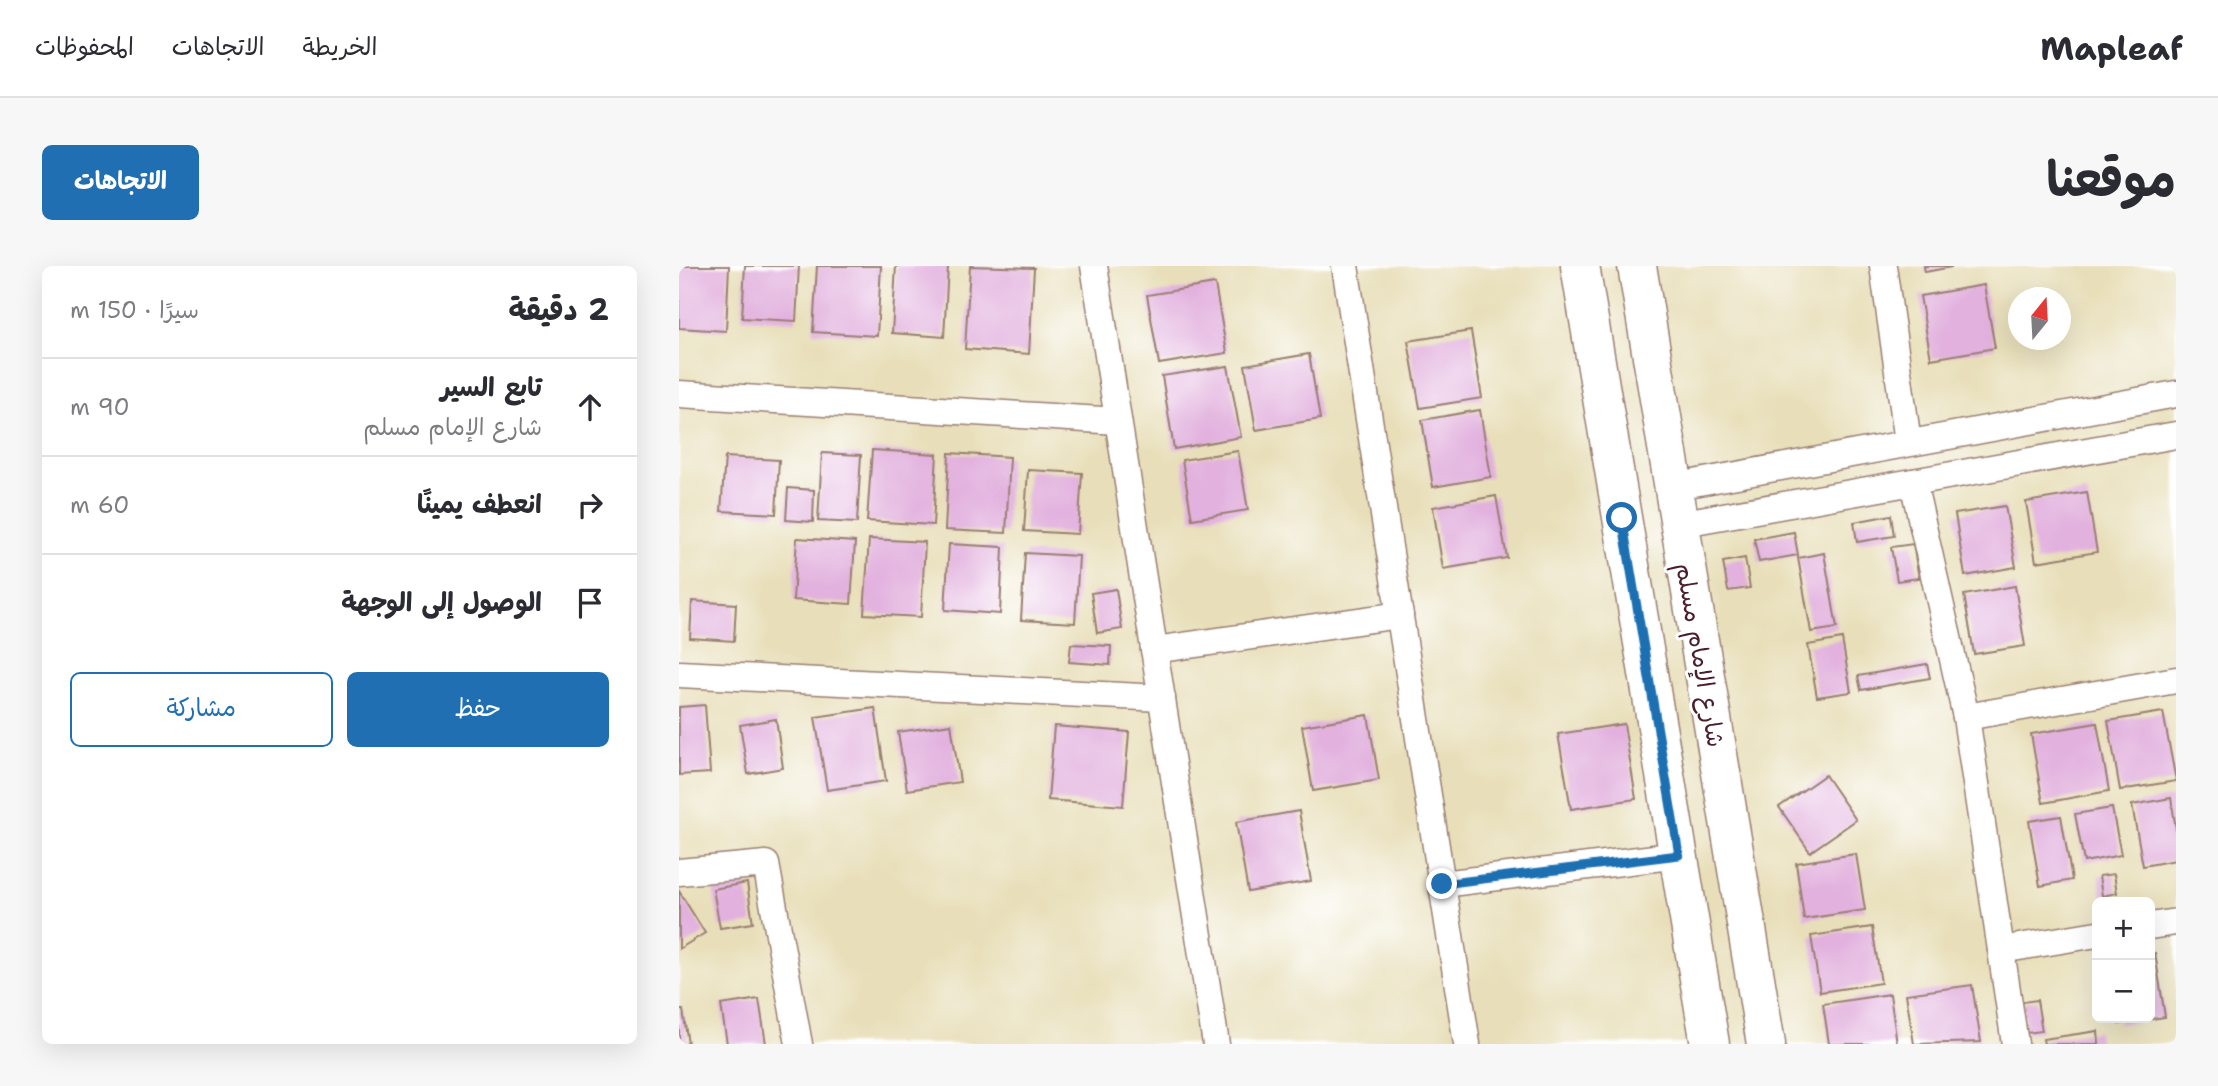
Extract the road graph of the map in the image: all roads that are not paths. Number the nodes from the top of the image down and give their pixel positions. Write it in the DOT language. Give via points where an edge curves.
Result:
graph roads {
  1 [pos="1094,266"];
  2 [pos="1345,266"];
  3 [pos="1580,266"];
  4 [pos="1637,266"];
  5 [pos="1883,266"];
  6 [pos="679,394"];
  7 [pos="2176,394"];
  8 [pos="1118,421"];
  9 [pos="1907,442"];
  10 [pos="2175,443"];
  11 [pos="1913,482"];
  12 [pos="1675,505"];
  13 [pos="1400,615"];
  14 [pos="1154,650"];
  15 [pos="679,674"];
  16 [pos="2176,680"];
  17 [pos="1162,698"];
  18 [pos="1966,717"];
  19 [pos="1679,855"];
  20 [pos="679,872"];
  21 [pos="1442,884"];
  22 [pos="2176,922"];
  23 [pos="2155,925"];
  24 [pos="2092,935"];
  25 [pos="2001,950"];
  26 [pos="799,1044"];
  27 [pos="1216,1044"];
  28 [pos="1467,1044"];
  29 [pos="1710,1044"];
  30 [pos="1766,1044"];
  31 [pos="2015,1044"];
  1 -- 8 [label="street"];
  2 -- 13 [label="street"];
  3 -- 19 [label="main road"];
  4 -- 12 [label="main road, شارع الإمام مسلم"];
  5 -- 9 [label="street"];
  6 -- 8 [label="street"];
  7 -- 9 [label="street"];
  8 -- 14 [label="street"];
  9 -- 12 [label="street"];
  10 -- 11 [label="street"];
  11 -- 12 [label="street"];
  11 -- 18 [label="street"];
  12 -- 30 [label="main road, شارع الإمام مسلم"];
  13 -- 14 [label="street"];
  13 -- 21 [label="street"];
  14 -- 17 [label="street"];
  15 -- 17 [label="street"];
  16 -- 18 [label="street"];
  17 -- 27 [label="street"];
  18 -- 25 [label="street"];
  19 -- 21 [label="street"];
  19 -- 29 [label="main road"];
  20 -- 26 [label="street" via="766,864"];
  21 -- 28 [label="street"];
  22 -- 23 [label="street"];
  24 -- 25 [label="street"];
  25 -- 31 [label="street"];
}
